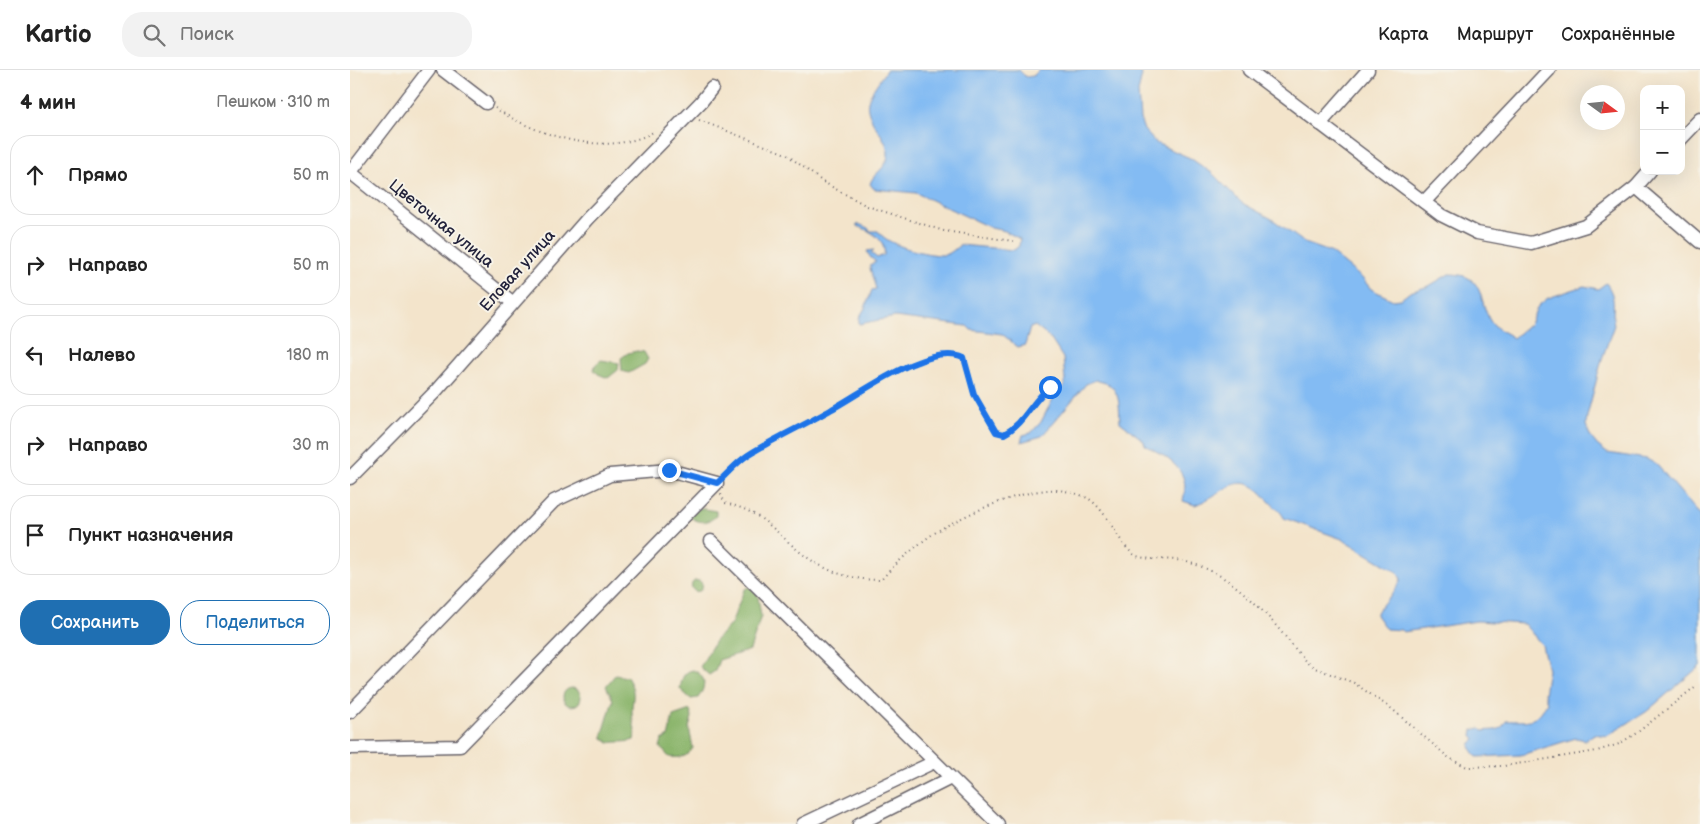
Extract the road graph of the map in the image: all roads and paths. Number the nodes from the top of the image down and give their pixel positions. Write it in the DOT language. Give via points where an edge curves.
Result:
graph roads {
  1 [pos="429,70"];
  2 [pos="443,70"];
  3 [pos="1249,70"];
  4 [pos="1368,70"];
  5 [pos="1549,70"];
  6 [pos="712,88"];
  7 [pos="486,103"];
  8 [pos="686,117"];
  9 [pos="1700,119"];
  10 [pos="1320,124"];
  11 [pos="658,129"];
  12 [pos="1685,135"];
  13 [pos="350,172"];
  14 [pos="1646,175"];
  15 [pos="1636,187"];
  16 [pos="1424,202"];
  17 [pos="1013,241"];
  18 [pos="1700,242"];
  19 [pos="512,302"];
  20 [pos="1056,385"];
  21 [pos="350,478"];
  22 [pos="717,483"];
  23 [pos="711,541"];
  24 [pos="1696,686"];
  25 [pos="350,712"];
  26 [pos="350,748"];
  27 [pos="934,762"];
  28 [pos="951,778"];
  29 [pos="803,824"];
  30 [pos="859,824"];
  31 [pos="998,824"];
  1 -- 13 [label="street"];
  2 -- 7 [label="street"];
  3 -- 10 [label="street"];
  4 -- 10 [label="street"];
  5 -- 16 [label="street"];
  6 -- 8 [label="street, Еловая улица"];
  7 -- 11 [label="path" via="533,130 589,143 630,141"];
  8 -- 17 [label="path" via="786,154 823,182 868,206 944,230"];
  8 -- 19 [label="street, Еловая улица"];
  9 -- 12 [label="street"];
  10 -- 16 [label="street"];
  13 -- 19 [label="street, Цветочная улица"];
  14 -- 15 [label="street"];
  15 -- 16 [label="street" via="1586,226 1531,243 1477,233"];
  15 -- 18 [label="street"];
  19 -- 21 [label="street, Еловая улица" via="435,392"];
  20 -- 22 [label="path" via="1042,392 1022,420 1004,434 996,432 981,408 964,358 948,354 930,358 887,376 747,456"];
  22 -- 24 [label="path" via="725,503 743,507 760,516 819,566 850,578 875,580 881,580 926,538 970,514 1034,492 1049,490 1088,498 1104,512 1127,550 1136,556 1182,561 1217,575 1265,612 1306,662 1354,683 1392,709 1443,753 1467,767 1504,766 1597,751 1619,744"];
  22 -- 25 [label="street" via="669,470 610,475 554,501"];
  22 -- 26 [label="street" via="460,746"];
  23 -- 27 [label="street"];
  27 -- 28 [label="street"];
  27 -- 29 [label="street"];
  28 -- 30 [label="street"];
  28 -- 31 [label="street"];
}
